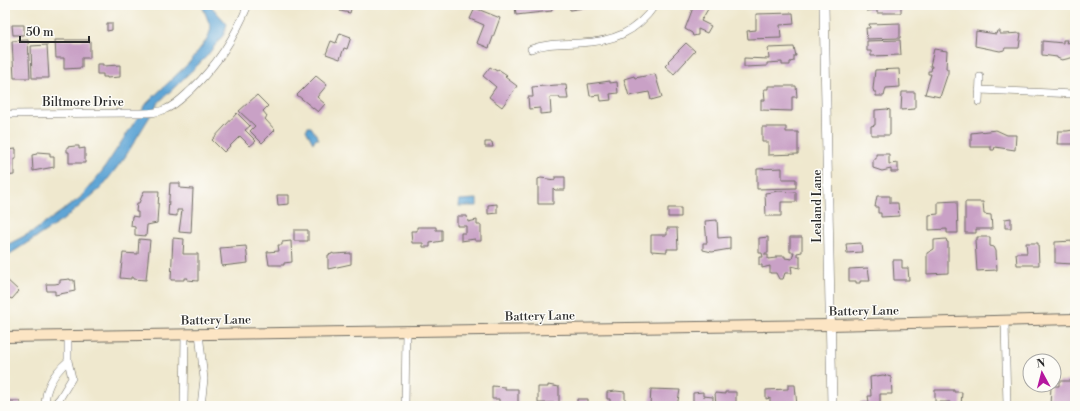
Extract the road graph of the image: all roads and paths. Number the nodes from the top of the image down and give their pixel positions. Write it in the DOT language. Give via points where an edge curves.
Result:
graph roads {
  1 [pos="248,5"];
  2 [pos="655,5"];
  3 [pos="824,5"];
  4 [pos="531,49"];
  5 [pos="980,77"];
  6 [pos="979,90"];
  7 [pos="1075,94"];
  8 [pos="979,102"];
  9 [pos="5,114"];
  10 [pos="1075,320"];
  11 [pos="1005,322"];
  12 [pos="830,325"];
  13 [pos="406,330"];
  14 [pos="185,334"];
  15 [pos="199,334"];
  16 [pos="68,336"];
  17 [pos="5,337"];
  18 [pos="68,361"];
  19 [pos="45,406"];
  20 [pos="53,406"];
  21 [pos="184,406"];
  22 [pos="201,406"];
  23 [pos="405,406"];
  24 [pos="832,406"];
  25 [pos="1007,406"];
  1 -- 9 [label="street, Biltmore Drive" via="217,62 182,99 158,112"];
  2 -- 4 [label="street" via="638,26 613,38 591,42 543,44"];
  3 -- 12 [label="street, Lealand Lane"];
  5 -- 6 [label="street"];
  6 -- 7 [label="street"];
  6 -- 8 [label="street"];
  10 -- 11 [label="main road, Battery Lane"];
  11 -- 12 [label="main road, Battery Lane"];
  11 -- 25 [label="street"];
  12 -- 13 [label="main road, Battery Lane"];
  12 -- 24 [label="street, Lealand Lane"];
  13 -- 15 [label="main road, Battery Lane"];
  13 -- 23 [label="street"];
  14 -- 15 [label="main road, Battery Lane"];
  14 -- 16 [label="main road, Battery Lane"];
  14 -- 21 [label="street"];
  15 -- 22 [label="street" via="204,372"];
  16 -- 17 [label="main road, Battery Lane"];
  16 -- 18 [label="street"];
  18 -- 19 [label="street" via="58,370 48,386"];
  18 -- 20 [label="street" via="72,378"];
}
